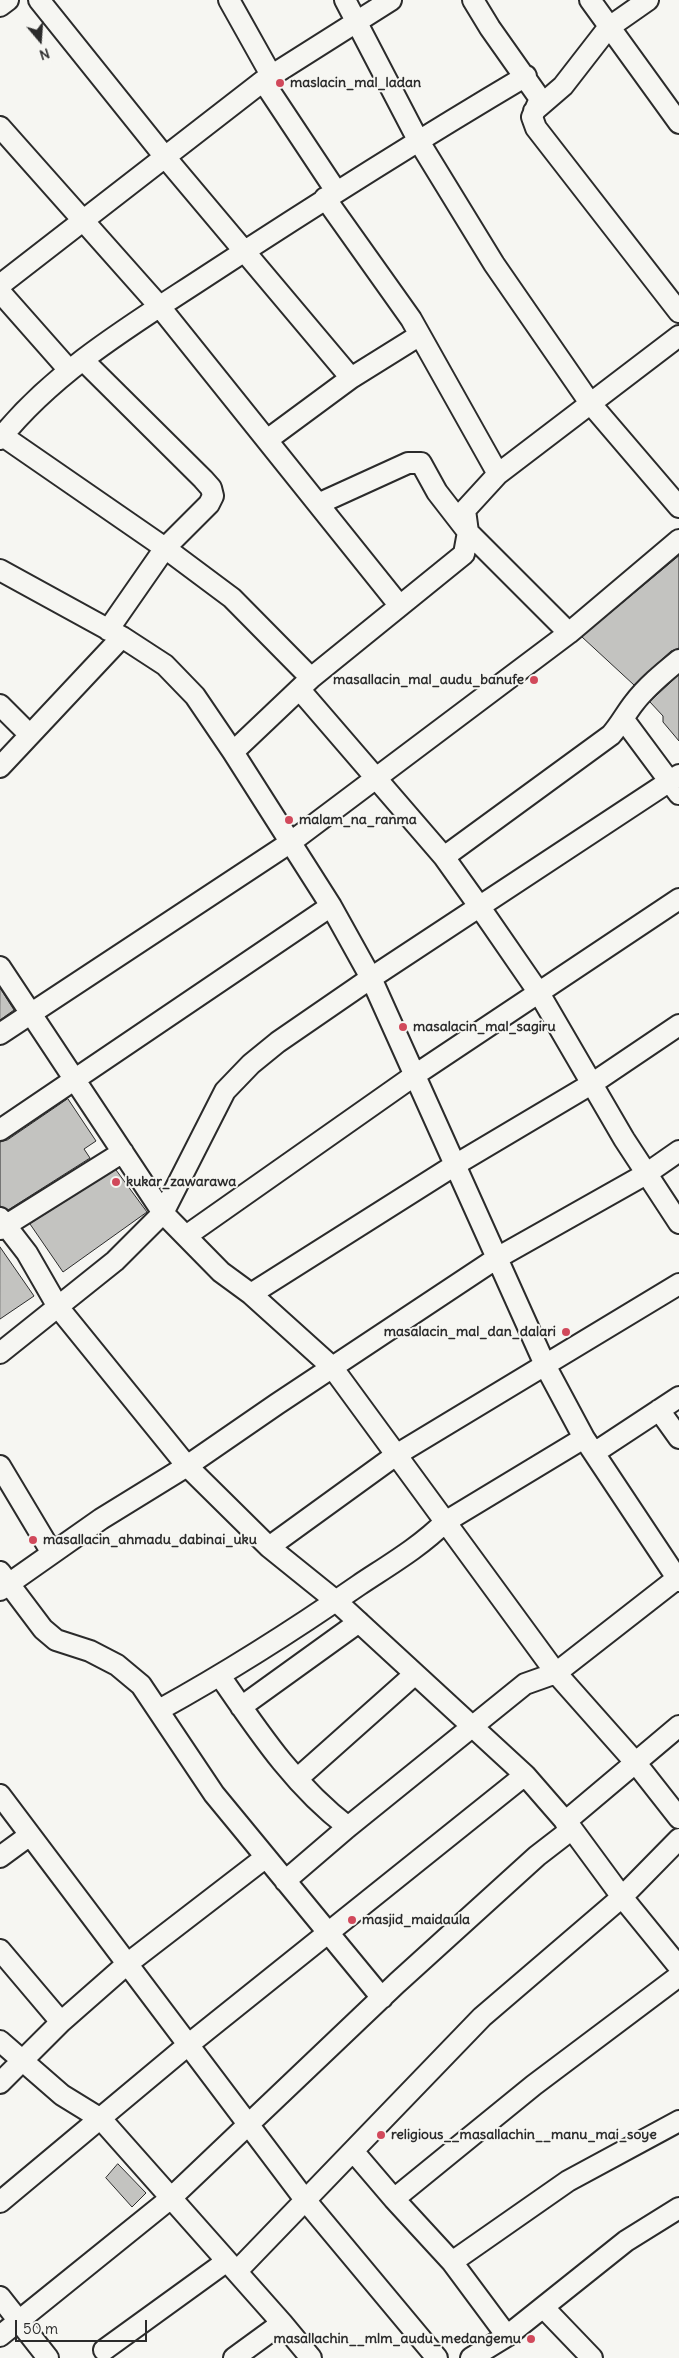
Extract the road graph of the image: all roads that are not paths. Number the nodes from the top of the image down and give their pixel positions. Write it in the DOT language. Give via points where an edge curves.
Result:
graph roads {
  1 [pos="8,0"];
  2 [pos="39,0"];
  3 [pos="229,0"];
  4 [pos="345,0"];
  5 [pos="391,0"];
  6 [pos="472,0"];
  7 [pos="590,0"];
  8 [pos="648,0"];
  9 [pos="0,6"];
  10 [pos="357,22"];
  11 [pos="608,28"];
  12 [pos="526,76"];
  13 [pos="267,78"];
  14 [pos="534,111"];
  15 [pos="679,123"];
  16 [pos="0,127"];
  17 [pos="418,140"];
  18 [pos="165,158"];
  19 [pos="331,195"];
  20 [pos="83,221"];
  21 [pos="245,251"];
  22 [pos="0,285"];
  23 [pos="0,292"];
  24 [pos="160,307"];
  25 [pos="679,312"];
  26 [pos="420,335"];
  27 [pos="677,341"];
  28 [pos="76,365"];
  29 [pos="351,378"];
  30 [pos="590,403"];
  31 [pos="1,436"];
  32 [pos="267,440"];
  33 [pos="498,474"];
  34 [pos="318,504"];
  35 [pos="679,507"];
  36 [pos="468,532"];
  37 [pos="679,540"];
  38 [pos="165,548"];
  39 [pos="0,570"];
  40 [pos="398,606"];
  41 [pos="569,633"];
  42 [pos="115,634"];
  43 [pos="679,660"];
  44 [pos="306,684"];
  45 [pos="0,704"];
  46 [pos="624,720"];
  47 [pos="30,736"];
  48 [pos="233,752"];
  49 [pos="0,767"];
  50 [pos="377,778"];
  51 [pos="676,784"];
  52 [pos="291,842"];
  53 [pos="444,857"];
  54 [pos="679,899"];
  55 [pos="331,906"];
  56 [pos="479,906"];
  57 [pos="0,967"];
  58 [pos="371,978"];
  59 [pos="539,992"];
  60 [pos="31,1013"];
  61 [pos="679,1025"];
  62 [pos="0,1034"];
  63 [pos="415,1075"];
  64 [pos="75,1080"];
  65 [pos="593,1083"];
  66 [pos="0,1130"];
  67 [pos="679,1151"];
  68 [pos="123,1152"];
  69 [pos="455,1165"];
  70 [pos="646,1174"];
  71 [pos="162,1213"];
  72 [pos="679,1223"];
  73 [pos="2,1224"];
  74 [pos="186,1236"];
  75 [pos="497,1258"];
  76 [pos="679,1284"];
  77 [pos="251,1294"];
  78 [pos="58,1307"];
  79 [pos="0,1353"];
  80 [pos="546,1366"];
  81 [pos="332,1368"];
  82 [pos="679,1397"];
  83 [pos="659,1410"];
  84 [pos="679,1438"];
  85 [pos="589,1446"];
  86 [pos="396,1456"];
  87 [pos="0,1466"];
  88 [pos="187,1466"];
  89 [pos="445,1522"];
  90 [pos="269,1547"];
  91 [pos="52,1553"];
  92 [pos="678,1579"];
  93 [pos="2,1582"];
  94 [pos="336,1601"];
  95 [pos="359,1622"];
  96 [pos="556,1673"];
  97 [pos="415,1674"];
  98 [pos="220,1676"];
  99 [pos="241,1707"];
  100 [pos="159,1710"];
  101 [pos="679,1726"];
  102 [pos="473,1728"];
  103 [pos="635,1762"];
  104 [pos="525,1775"];
  105 [pos="296,1779"];
  106 [pos="0,1795"];
  107 [pos="679,1818"];
  108 [pos="569,1826"];
  109 [pos="348,1827"];
  110 [pos="30,1835"];
  111 [pos="679,1839"];
  112 [pos="0,1857"];
  113 [pos="266,1857"];
  114 [pos="285,1881"];
  115 [pos="622,1897"];
  116 [pos="329,1934"];
  117 [pos="0,1950"];
  118 [pos="127,1964"];
  119 [pos="679,1967"];
  120 [pos="679,1976"];
  121 [pos="382,1998"];
  122 [pos="61,2022"];
  123 [pos="0,2041"];
  124 [pos="188,2045"];
  125 [pos="23,2060"];
  126 [pos="0,2083"];
  127 [pos="101,2119"];
  128 [pos="679,2121"];
  129 [pos="248,2124"];
  130 [pos="353,2151"];
  131 [pos="171,2198"];
  132 [pos="394,2199"];
  133 [pos="306,2201"];
  134 [pos="0,2202"];
  135 [pos="679,2208"];
  136 [pos="452,2262"];
  137 [pos="232,2266"];
  138 [pos="0,2297"];
  139 [pos="544,2308"];
  140 [pos="20,2320"];
  141 [pos="282,2323"];
  142 [pos="0,2336"];
  143 [pos="507,2336"];
  144 [pos="104,2350"];
  145 [pos="48,2358"];
  146 [pos="234,2358"];
  147 [pos="311,2358"];
  148 [pos="437,2358"];
  149 [pos="471,2358"];
  150 [pos="592,2358"];
  1 -- 9 [label="street"];
  2 -- 18 [label="street"];
  3 -- 13 [label="street"];
  4 -- 10 [label="street"];
  5 -- 10 [label="street"];
  6 -- 12 [label="street"];
  7 -- 11 [label="street"];
  8 -- 11 [label="street"];
  10 -- 13 [label="street"];
  10 -- 17 [label="street"];
  11 -- 14 [label="street" via="563,86"];
  11 -- 15 [label="street"];
  12 -- 14 [label="street" via="539,98"];
  12 -- 17 [label="street"];
  13 -- 18 [label="street"];
  13 -- 19 [label="street"];
  14 -- 25 [label="street" via="532,122 536,128"];
  16 -- 20 [label="street"];
  17 -- 19 [label="street"];
  17 -- 30 [label="street" via="494,264"];
  18 -- 20 [label="street"];
  18 -- 21 [label="street"];
  19 -- 21 [label="street"];
  19 -- 26 [label="street"];
  20 -- 22 [label="street"];
  20 -- 24 [label="street"];
  21 -- 24 [label="street"];
  21 -- 29 [label="street"];
  23 -- 28 [label="street"];
  24 -- 28 [label="street"];
  24 -- 32 [label="street"];
  26 -- 29 [label="street"];
  26 -- 33 [label="street"];
  27 -- 30 [label="street"];
  28 -- 31 [label="street"];
  28 -- 38 [label="street" via="211,488 210,504"];
  29 -- 32 [label="street"];
  30 -- 33 [label="street"];
  30 -- 35 [label="street"];
  31 -- 38 [label="street"];
  32 -- 34 [label="street"];
  33 -- 36 [label="street" via="465,510"];
  34 -- 36 [label="street" via="408,463 421,463 437,492"];
  34 -- 40 [label="street"];
  36 -- 40 [label="street" via="464,554"];
  36 -- 41 [label="street"];
  37 -- 41 [label="street"];
  38 -- 42 [label="street"];
  38 -- 44 [label="street" via="232,598"];
  39 -- 42 [label="street"];
  40 -- 44 [label="street"];
  41 -- 50 [label="street"];
  42 -- 47 [label="street"];
  42 -- 48 [label="street" via="166,665 195,696"];
  43 -- 46 [label="street" via="634,704"];
  44 -- 48 [label="street"];
  44 -- 50 [label="street"];
  45 -- 47 [label="street"];
  46 -- 51 [label="street"];
  46 -- 53 [label="street" via="611,735"];
  47 -- 49 [label="street"];
  48 -- 52 [label="street"];
  50 -- 52 [label="street"];
  50 -- 53 [label="street"];
  51 -- 56 [label="street"];
  52 -- 55 [label="street"];
  52 -- 60 [label="street"];
  53 -- 56 [label="street"];
  54 -- 59 [label="street"];
  55 -- 58 [label="street"];
  55 -- 64 [label="street"];
  56 -- 58 [label="street"];
  56 -- 59 [label="street"];
  57 -- 60 [label="street"];
  58 -- 63 [label="street"];
  58 -- 71 [label="street" via="278,1042 251,1064 226,1091"];
  59 -- 63 [label="street"];
  59 -- 65 [label="street"];
  60 -- 62 [label="street"];
  60 -- 64 [label="street"];
  61 -- 65 [label="street"];
  63 -- 69 [label="street"];
  63 -- 74 [label="street"];
  64 -- 66 [label="street"];
  64 -- 68 [label="street"];
  65 -- 69 [label="street"];
  65 -- 70 [label="street"];
  67 -- 70 [label="street"];
  68 -- 71 [label="street"];
  68 -- 73 [label="street"];
  69 -- 75 [label="street"];
  69 -- 77 [label="street"];
  70 -- 72 [label="street"];
  70 -- 75 [label="street"];
  71 -- 74 [label="street"];
  71 -- 78 [label="street" via="115,1261"];
  73 -- 78 [label="street" via="27,1253"];
  74 -- 77 [label="street" via="221,1272"];
  75 -- 80 [label="street"];
  75 -- 81 [label="street"];
  76 -- 80 [label="street"];
  77 -- 81 [label="street"];
  78 -- 79 [label="street"];
  78 -- 88 [label="street"];
  80 -- 85 [label="street"];
  80 -- 86 [label="street"];
  81 -- 86 [label="street"];
  81 -- 88 [label="street"];
  82 -- 83 [label="street"];
  83 -- 84 [label="street"];
  83 -- 85 [label="street"];
  85 -- 89 [label="street"];
  85 -- 92 [label="street"];
  86 -- 89 [label="street"];
  86 -- 90 [label="street"];
  87 -- 91 [label="street"];
  88 -- 90 [label="street"];
  88 -- 91 [label="street"];
  89 -- 94 [label="street" via="430,1537"];
  89 -- 96 [label="street"];
  90 -- 94 [label="street"];
  91 -- 93 [label="street"];
  92 -- 96 [label="street"];
  93 -- 100 [label="street" via="56,1640 90,1651 117,1665 141,1685"];
  94 -- 95 [label="street"];
  94 -- 98 [label="street"];
  95 -- 97 [label="street"];
  95 -- 99 [label="street"];
  96 -- 102 [label="street" via="525,1684"];
  96 -- 103 [label="street"];
  97 -- 102 [label="street"];
  97 -- 105 [label="street"];
  98 -- 99 [label="street"];
  98 -- 100 [label="street"];
  99 -- 105 [label="street"];
  100 -- 113 [label="street" via="214,1794"];
  101 -- 103 [label="street"];
  102 -- 104 [label="street"];
  102 -- 109 [label="street"];
  103 -- 107 [label="street"];
  103 -- 108 [label="street"];
  104 -- 108 [label="street"];
  104 -- 116 [label="street"];
  105 -- 109 [label="street"];
  106 -- 110 [label="street"];
  108 -- 115 [label="street"];
  108 -- 121 [label="street"];
  109 -- 114 [label="street"];
  110 -- 112 [label="street"];
  110 -- 118 [label="street"];
  111 -- 115 [label="street"];
  113 -- 114 [label="street"];
  113 -- 118 [label="street"];
  114 -- 116 [label="street"];
  115 -- 119 [label="street"];
  115 -- 130 [label="street" via="482,2017"];
  116 -- 121 [label="street"];
  116 -- 124 [label="street"];
  117 -- 122 [label="street"];
  118 -- 122 [label="street"];
  118 -- 124 [label="street"];
  120 -- 132 [label="street" via="534,2085"];
  121 -- 129 [label="street"];
  122 -- 125 [label="street"];
  123 -- 125 [label="street"];
  124 -- 127 [label="street"];
  124 -- 129 [label="street"];
  125 -- 126 [label="street"];
  125 -- 127 [label="street" via="62,2095"];
  127 -- 131 [label="street"];
  127 -- 134 [label="street"];
  128 -- 136 [label="street" via="568,2181"];
  129 -- 131 [label="street"];
  129 -- 133 [label="street"];
  130 -- 132 [label="street"];
  130 -- 133 [label="street"];
  131 -- 137 [label="street"];
  131 -- 140 [label="street"];
  132 -- 136 [label="street"];
  133 -- 137 [label="street"];
  133 -- 148 [label="street"];
  135 -- 139 [label="street" via="626,2242"];
  136 -- 143 [label="street"];
  137 -- 141 [label="street"];
  137 -- 144 [label="street"];
  138 -- 140 [label="street"];
  139 -- 143 [label="street"];
  139 -- 150 [label="street"];
  140 -- 142 [label="street"];
  140 -- 145 [label="street"];
  141 -- 146 [label="street"];
  141 -- 147 [label="street"];
  143 -- 149 [label="street"];
}
